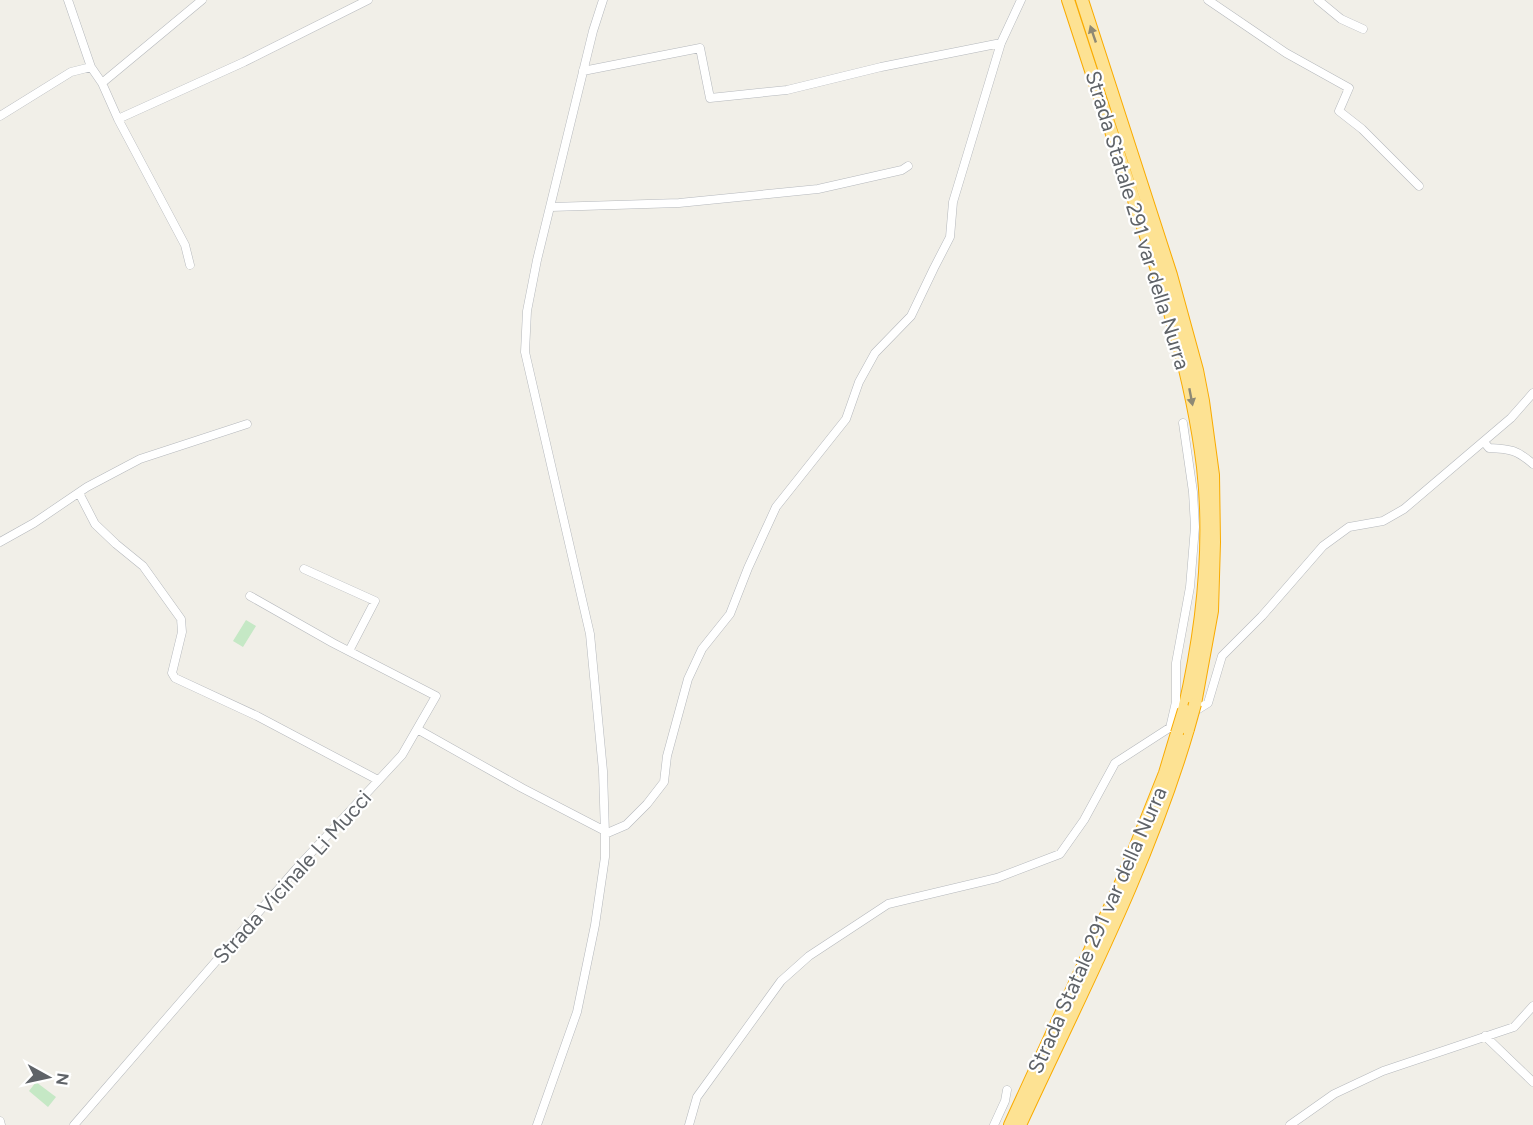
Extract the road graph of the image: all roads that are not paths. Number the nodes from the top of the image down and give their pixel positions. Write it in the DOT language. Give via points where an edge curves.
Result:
graph roads {
  1 [pos="68,0"];
  2 [pos="202,0"];
  3 [pos="368,0"];
  4 [pos="603,0"];
  5 [pos="1021,0"];
  6 [pos="1068,0"];
  7 [pos="1082,0"];
  8 [pos="1208,0"];
  9 [pos="1318,0"];
  10 [pos="1363,29"];
  11 [pos="1001,43"];
  12 [pos="91,67"];
  13 [pos="584,70"];
  14 [pos="102,83"];
  15 [pos="0,116"];
  16 [pos="118,119"];
  17 [pos="908,166"];
  18 [pos="1419,186"];
  19 [pos="551,207"];
  20 [pos="190,265"];
  21 [pos="1533,393"];
  22 [pos="1183,423"];
  23 [pos="247,424"];
  24 [pos="1484,442"];
  25 [pos="1533,464"];
  26 [pos="80,493"];
  27 [pos="0,542"];
  28 [pos="304,569"];
  29 [pos="250,596"];
  30 [pos="349,651"];
  31 [pos="1189,707"];
  32 [pos="417,729"];
  33 [pos="1178,730"];
  34 [pos="378,780"];
  35 [pos="605,833"];
  36 [pos="1533,1006"];
  37 [pos="1485,1036"];
  38 [pos="1533,1082"];
  39 [pos="1007,1090"];
  40 [pos="74,1125"];
  41 [pos="537,1125"];
  42 [pos="689,1125"];
  43 [pos="994,1125"];
  44 [pos="1010,1125"];
  45 [pos="1020,1125"];
  46 [pos="1290,1125"];
  1 -- 12 [label="street"];
  2 -- 14 [label="street"];
  3 -- 16 [label="street"];
  4 -- 13 [label="street"];
  5 -- 11 [label="street"];
  6 -- 31 [label="highway, Strada Statale 291 var della Nurra, one-way" via="1160,278 1193,405 1203,467 1205,543"];
  31 -- 7 [label="highway, Strada Statale 291 var della Nurra, one-way" via="1212,611 1212,475 1203,401 1171,275"];
  8 -- 18 [label="street" via="1349,88 1339,111"];
  9 -- 10 [label="street" via="1341,20"];
  11 -- 13 [label="street" via="787,90 710,98 700,48"];
  11 -- 35 [label="street" via="953,202 950,237 910,316 875,353 846,419 776,507 730,614 702,649 688,679 664,782 626,825"];
  12 -- 14 [label="street"];
  12 -- 15 [label="street" via="71,72"];
  13 -- 19 [label="street"];
  14 -- 16 [label="street"];
  16 -- 20 [label="street" via="185,245"];
  17 -- 19 [label="street" via="818,189 679,204"];
  19 -- 35 [label="street" via="527,311 525,352 590,634"];
  21 -- 24 [label="street"];
  22 -- 33 [label="street" via="1195,527 1190,587 1176,663"];
  23 -- 26 [label="street" via="140,459"];
  24 -- 25 [label="street" via="1490,448 1519,452"];
  24 -- 33 [label="street" via="1404,510 1383,521 1349,527 1323,546 1222,656 1208,703"];
  26 -- 27 [label="street"];
  26 -- 34 [label="street" via="96,524 143,566 181,619 182,632 172,673 175,678"];
  28 -- 30 [label="street" via="375,601"];
  29 -- 30 [label="street, Strada Vicinale Li Mucci"];
  30 -- 32 [label="street, Strada Vicinale Li Mucci" via="436,696"];
  31 -- 33 [label="highway, Strada Statale 291 var della Nurra, bridge"];
  32 -- 34 [label="street, Strada Vicinale Li Mucci" via="402,755"];
  32 -- 35 [label="street"];
  33 -- 42 [label="street" via="1115,763 1060,854 997,878 888,904 809,956 781,981 697,1097"];
  33 -- 44 [label="highway, Strada Statale 291 var della Nurra" via="1162,782 1121,883"];
  33 -- 45 [label="highway, Strada Statale 291 var della Nurra" via="1174,777 1140,864"];
  34 -- 40 [label="street, Strada Vicinale Li Mucci"];
  35 -- 41 [label="street" via="595,925 577,1012"];
  36 -- 37 [label="street" via="1514,1027"];
  37 -- 38 [label="street"];
  37 -- 46 [label="street" via="1383,1071 1334,1094"];
  39 -- 43 [label="street"];
}
